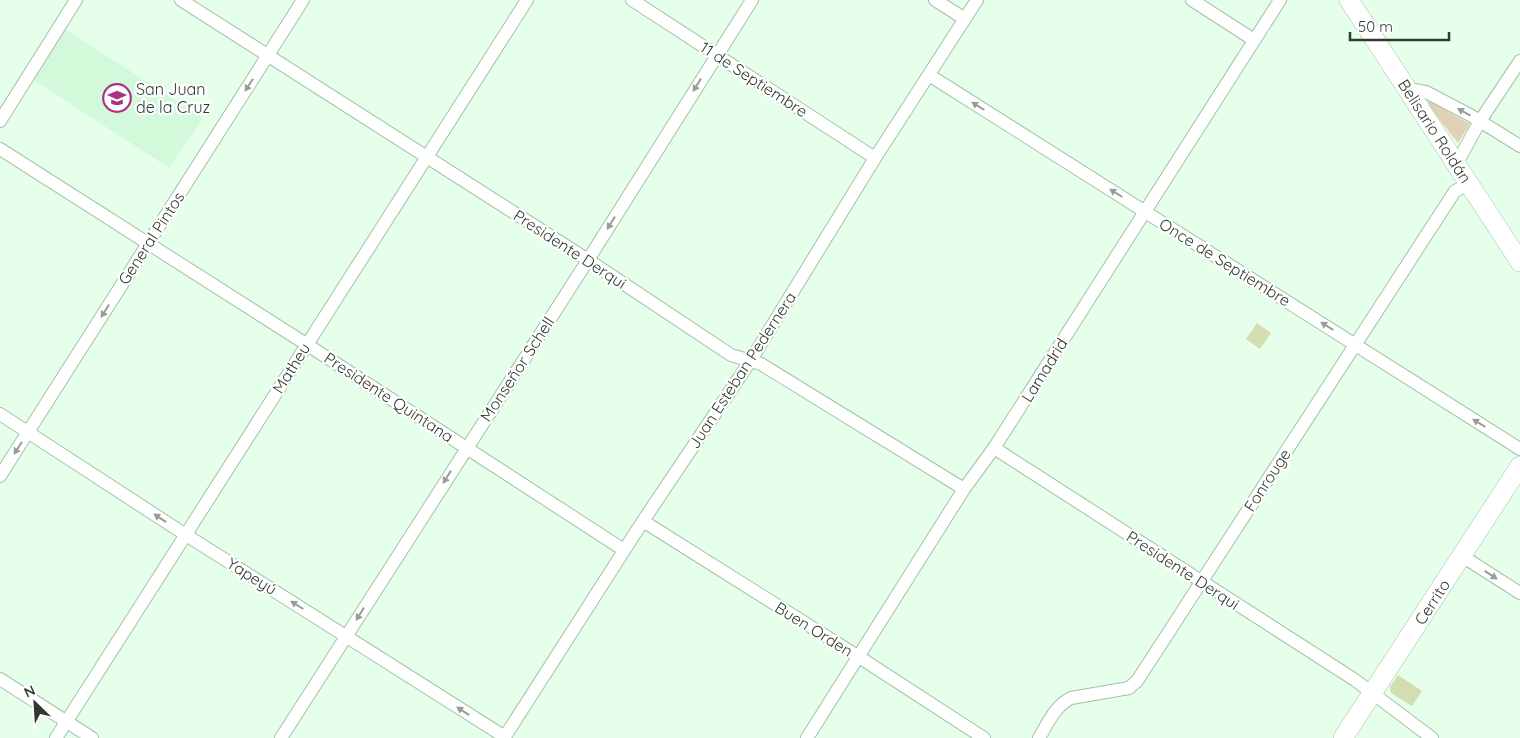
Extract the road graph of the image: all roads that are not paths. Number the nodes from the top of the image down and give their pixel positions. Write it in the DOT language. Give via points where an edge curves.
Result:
graph roads {
  1 [pos="76,0"];
  2 [pos="181,0"];
  3 [pos="304,0"];
  4 [pos="528,0"];
  5 [pos="632,0"];
  6 [pos="752,0"];
  7 [pos="936,0"];
  8 [pos="977,0"];
  9 [pos="1192,0"];
  10 [pos="1280,0"];
  11 [pos="1349,0"];
  12 [pos="965,19"];
  13 [pos="1254,40"];
  14 [pos="717,54"];
  15 [pos="268,56"];
  16 [pos="1520,61"];
  17 [pos="929,75"];
  18 [pos="1408,89"];
  19 [pos="0,121"];
  20 [pos="1480,121"];
  21 [pos="1520,146"];
  22 [pos="0,149"];
  23 [pos="427,157"];
  24 [pos="875,158"];
  25 [pos="1457,163"];
  26 [pos="1470,184"];
  27 [pos="1145,211"];
  28 [pos="147,244"];
  29 [pos="588,260"];
  30 [pos="1520,262"];
  31 [pos="306,344"];
  32 [pos="1355,344"];
  33 [pos="751,360"];
  34 [pos="0,414"];
  35 [pos="28,432"];
  36 [pos="466,447"];
  37 [pos="994,448"];
  38 [pos="1520,449"];
  39 [pos="1520,466"];
  40 [pos="0,476"];
  41 [pos="964,489"];
  42 [pos="643,521"];
  43 [pos="186,535"];
  44 [pos="624,550"];
  45 [pos="1462,556"];
  46 [pos="1200,582"];
  47 [pos="1520,593"];
  48 [pos="346,636"];
  49 [pos="859,657"];
  50 [pos="0,679"];
  51 [pos="1372,693"];
  52 [pos="66,722"];
  53 [pos="56,738"];
  54 [pos="92,738"];
  55 [pos="281,738"];
  56 [pos="504,738"];
  57 [pos="806,738"];
  58 [pos="984,738"];
  59 [pos="1039,738"];
  60 [pos="1343,738"];
  61 [pos="1432,738"];
  1 -- 19 [label="street"];
  2 -- 15 [label="street, Presidente Derqui"];
  3 -- 15 [label="street, General Pintos"];
  4 -- 23 [label="street, Matheu"];
  5 -- 14 [label="street, 11 de Septiembre"];
  6 -- 14 [label="street, Monseñor Schell"];
  7 -- 12 [label="street"];
  8 -- 12 [label="street, Juan Esteban Pedernera"];
  9 -- 13 [label="street"];
  10 -- 13 [label="street, Lamadrid"];
  11 -- 18 [label="main road, Belisario Roldán"];
  12 -- 17 [label="street, Juan Esteban Pedernera"];
  13 -- 27 [label="street, Lamadrid"];
  14 -- 24 [label="street, 11 de Septiembre"];
  14 -- 29 [label="street, Monseñor Schell, one-way"];
  15 -- 23 [label="street, Presidente Derqui"];
  15 -- 28 [label="street, General Pintos, one-way"];
  16 -- 20 [label="street"];
  17 -- 24 [label="street, Juan Esteban Pedernera"];
  27 -- 17 [label="street, Once de Septiembre, one-way"];
  20 -- 18 [label="street, one-way" via="1426,92"];
  18 -- 25 [label="main road, Belisario Roldán"];
  20 -- 21 [label="street"];
  20 -- 25 [label="street"];
  22 -- 28 [label="street, Presidente Quintana"];
  23 -- 29 [label="street, Presidente Derqui"];
  23 -- 31 [label="street, Matheu"];
  24 -- 33 [label="street, Juan Esteban Pedernera"];
  25 -- 26 [label="main road, Belisario Roldán"];
  26 -- 30 [label="main road, Belisario Roldán"];
  26 -- 32 [label="street, Fonrouge" via="1455,191"];
  32 -- 27 [label="street, Once de Septiembre, one-way"];
  27 -- 37 [label="street, Lamadrid"];
  28 -- 31 [label="street, Presidente Quintana"];
  28 -- 35 [label="street, General Pintos, one-way"];
  29 -- 33 [label="street, Presidente Derqui" via="731,355"];
  29 -- 36 [label="street, Monseñor Schell"];
  31 -- 36 [label="street, Presidente Quintana"];
  31 -- 43 [label="street, Matheu"];
  38 -- 32 [label="street, Once de Septiembre, one-way"];
  32 -- 46 [label="street, Fonrouge"];
  33 -- 41 [label="street, Presidente Derqui"];
  33 -- 42 [label="street, Juan Esteban Pedernera"];
  34 -- 35 [label="street, Yapeyú"];
  35 -- 40 [label="street, General Pintos, one-way"];
  43 -- 35 [label="street, Yapeyú, one-way"];
  36 -- 44 [label="street, Presidente Quintana"];
  36 -- 48 [label="street, Monseñor Schell, one-way"];
  37 -- 41 [label="street, Lamadrid"];
  37 -- 46 [label="street, Presidente Derqui"];
  39 -- 45 [label="main road, Cerrito"];
  41 -- 49 [label="street, Lamadrid"];
  42 -- 44 [label="street, Juan Esteban Pedernera"];
  42 -- 49 [label="street, Buen Orden"];
  48 -- 43 [label="street, Yapeyú, one-way"];
  43 -- 52 [label="street, Matheu"];
  44 -- 56 [label="street, Juan Esteban Pedernera"];
  45 -- 47 [label="street, one-way"];
  45 -- 51 [label="main road, Cerrito"];
  46 -- 51 [label="street, Presidente Derqui"];
  46 -- 59 [label="street, Fonrouge" via="1137,681 1129,688 1063,702"];
  48 -- 55 [label="street, Monseñor Schell"];
  56 -- 48 [label="street, Yapeyú, one-way"];
  49 -- 57 [label="street, Lamadrid"];
  49 -- 58 [label="street, Buen Orden"];
  50 -- 52 [label="street"];
  51 -- 60 [label="main road, Cerrito"];
  51 -- 61 [label="street, Presidente Derqui"];
  52 -- 53 [label="street, Matheu"];
  52 -- 54 [label="street"];
}
